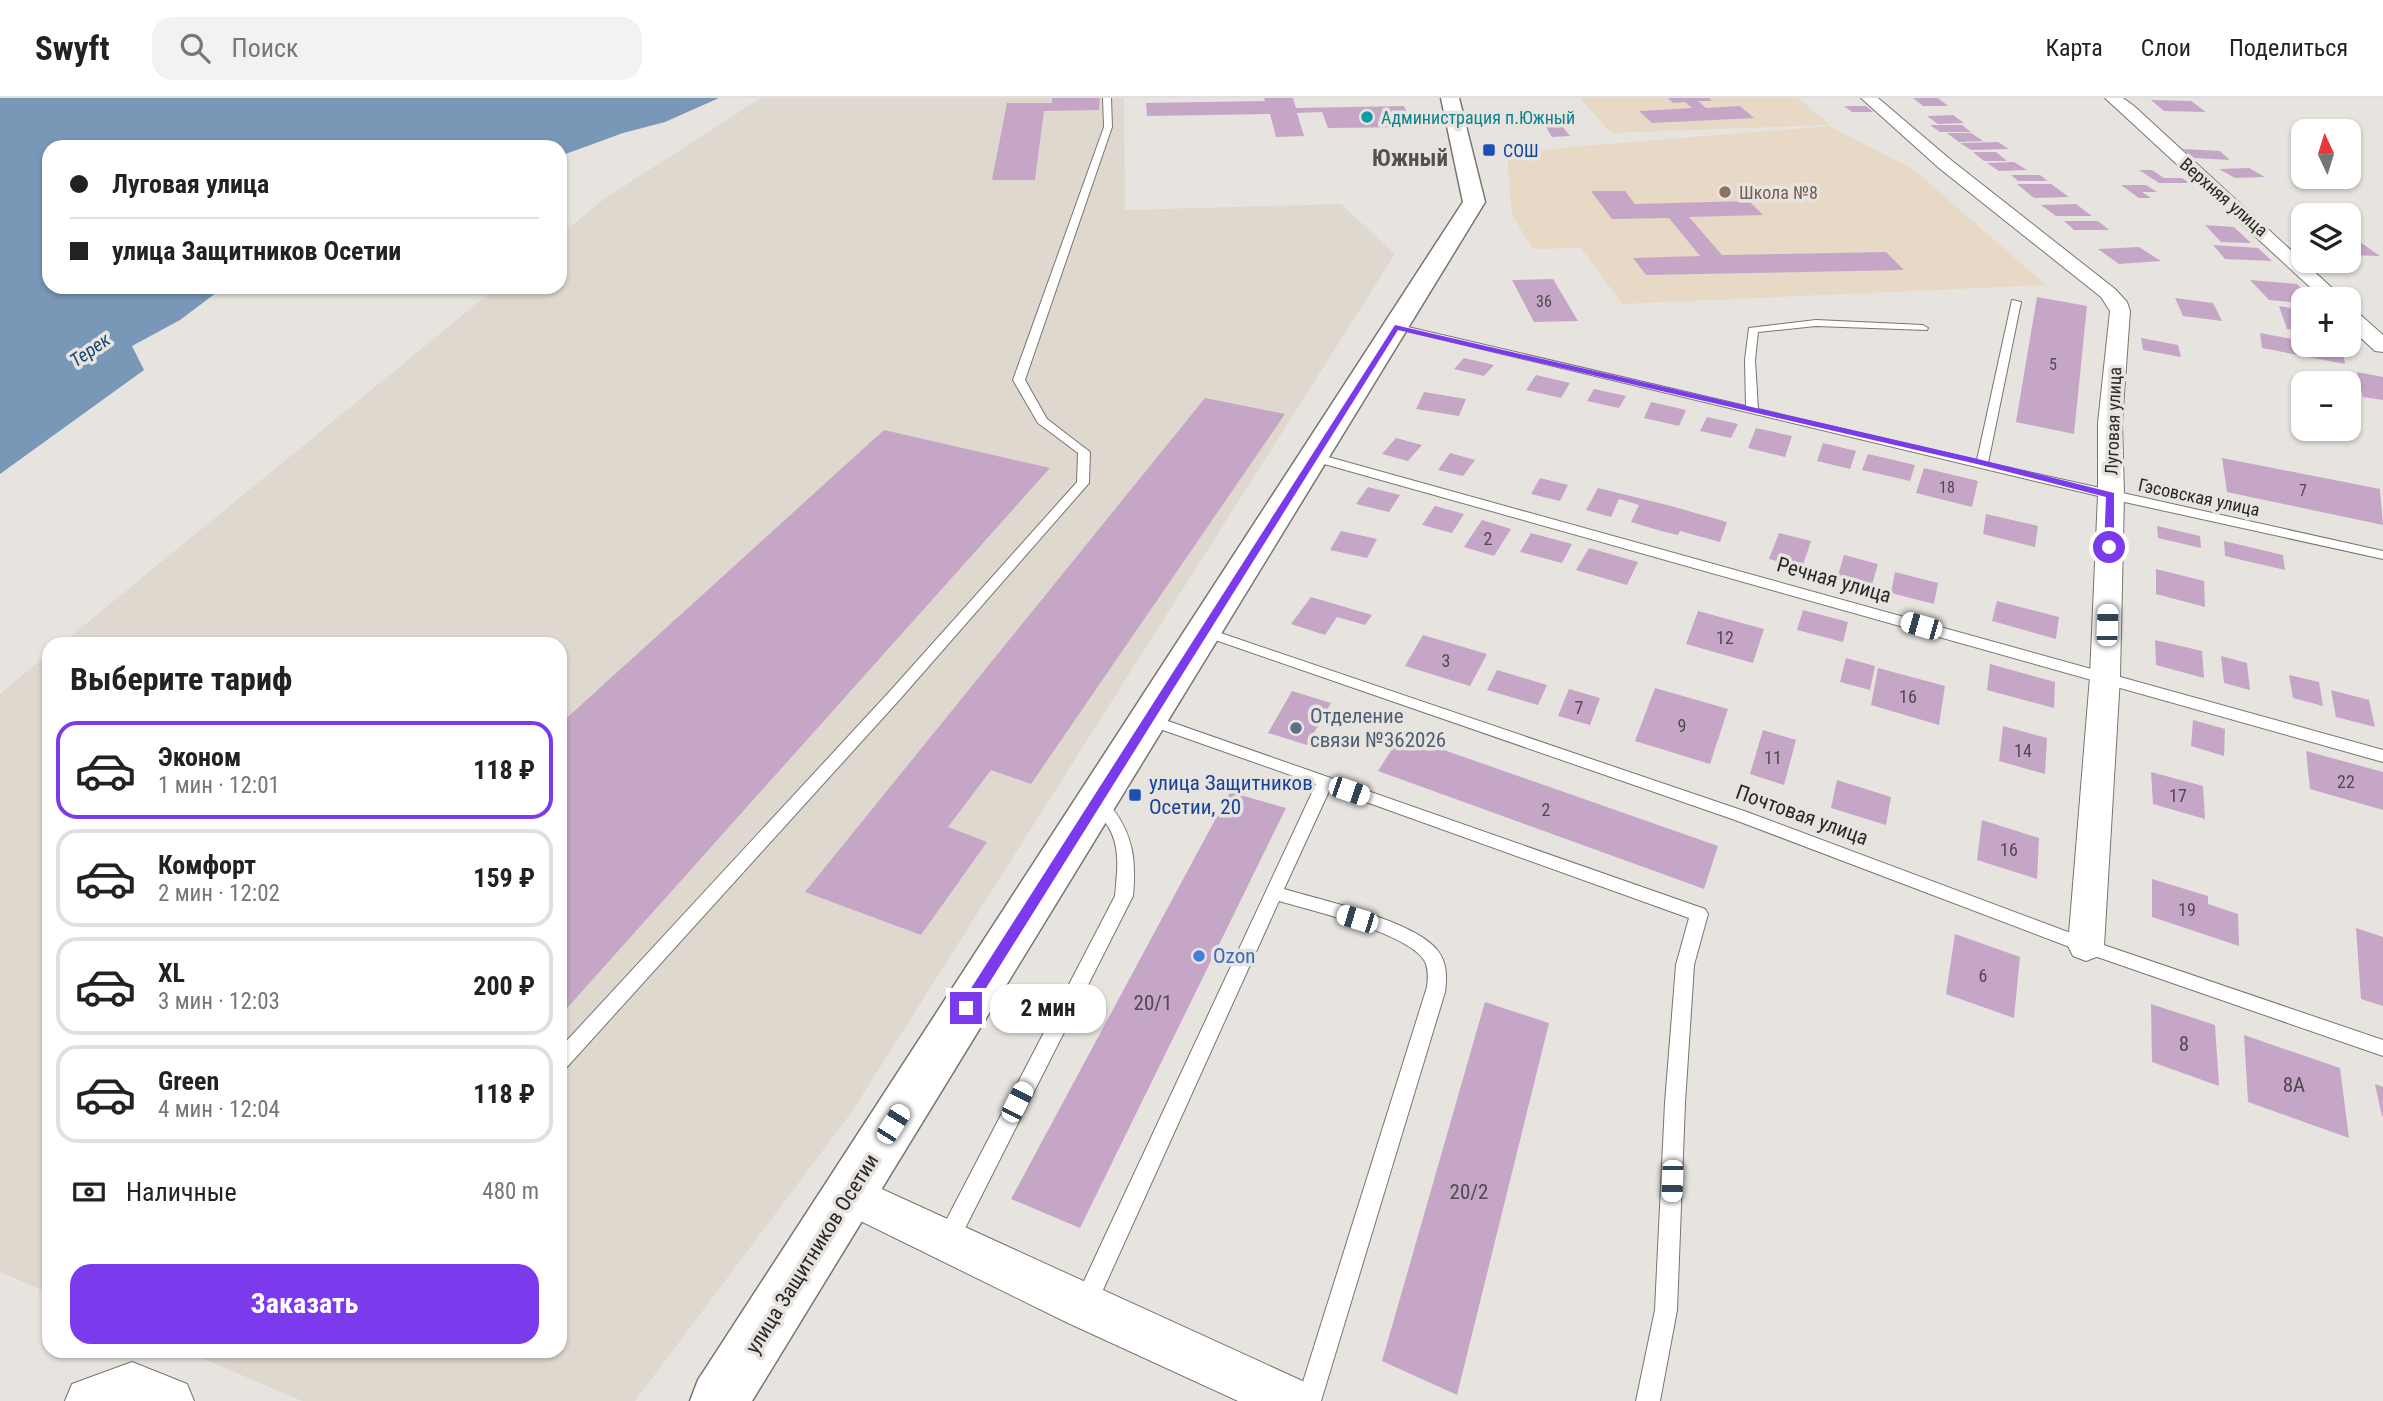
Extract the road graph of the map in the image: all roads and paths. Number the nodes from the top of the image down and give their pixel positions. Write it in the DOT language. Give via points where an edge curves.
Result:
graph roads {
  1 [pos="1107,98"];
  2 [pos="1450,98"];
  3 [pos="1870,98"];
  4 [pos="2113,98"];
  5 [pos="2321,287"];
  6 [pos="2016,302"];
  7 [pos="2361,326"];
  8 [pos="1395,327"];
  9 [pos="1923,328"];
  10 [pos="2383,346"];
  11 [pos="1752,409"];
  12 [pos="1314,457"];
  13 [pos="1982,463"];
  14 [pos="2111,495"];
  15 [pos="2383,555"];
  16 [pos="1203,631"];
  17 [pos="2105,677"];
  18 [pos="1148,719"];
  19 [pos="2383,756"];
  20 [pos="1325,782"];
  21 [pos="1097,800"];
  22 [pos="1274,893"];
  23 [pos="2086,946"];
  24 [pos="2383,1048"];
  25 [pos="567,1052"];
  26 [pos="849,1194"];
  27 [pos="947,1241"];
  28 [pos="1084,1307"];
  29 [pos="151,1394"];
  30 [pos="89,1401"];
  31 [pos="719,1401"];
  32 [pos="1292,1401"];
  33 [pos="1309,1401"];
  34 [pos="1648,1401"];
  1 -- 25 [label="lane" via="1108,127 1019,380 1042,421 1084,453 1083,483"];
  2 -- 8 [label="street, улица Защитников Осетии" via="1474,202"];
  3 -- 14 [label="street, Луговая улица" via="2117,302"];
  4 -- 5 [label="street, Верхняя улица"];
  6 -- 13 [label="lane"];
  7 -- 10 [label="street"];
  8 -- 11 [label="lane, Гэсовская улица"];
  8 -- 12 [label="street, улица Защитников Осетии"];
  9 -- 11 [label="lane" via="1820,323 1753,330"];
  11 -- 13 [label="lane, Гэсовская улица"];
  12 -- 16 [label="street, улица Защитников Осетии"];
  12 -- 17 [label="lane, Речная улица"];
  13 -- 14 [label="lane, Гэсовская улица"];
  14 -- 15 [label="lane, Гэсовская улица"];
  14 -- 17 [label="street, Луговая улица"];
  16 -- 18 [label="street, улица Защитников Осетии"];
  16 -- 23 [label="lane, Почтовая улица" via="1741,816"];
  17 -- 19 [label="lane, Речная улица"];
  17 -- 23 [label="street, Луговая улица"];
  18 -- 20 [label="lane"];
  18 -- 21 [label="street, улица Защитников Осетии"];
  20 -- 22 [label="lane"];
  20 -- 34 [label="lane" via="1699,914 1685,965 1666,1310"];
  21 -- 26 [label="street, улица Защитников Осетии"];
  21 -- 27 [label="lane" via="1119,826 1128,858 1124,896"];
  22 -- 28 [label="lane"];
  22 -- 33 [label="lane" via="1414,940 1430,953 1439,972"];
  23 -- 24 [label="lane, Почтовая улица"];
  26 -- 27 [label="street"];
  26 -- 31 [label="street, улица Защитников Осетии"];
  27 -- 28 [label="street"];
  28 -- 32 [label="street"];
  29 -- 30 [label="street"];
}
